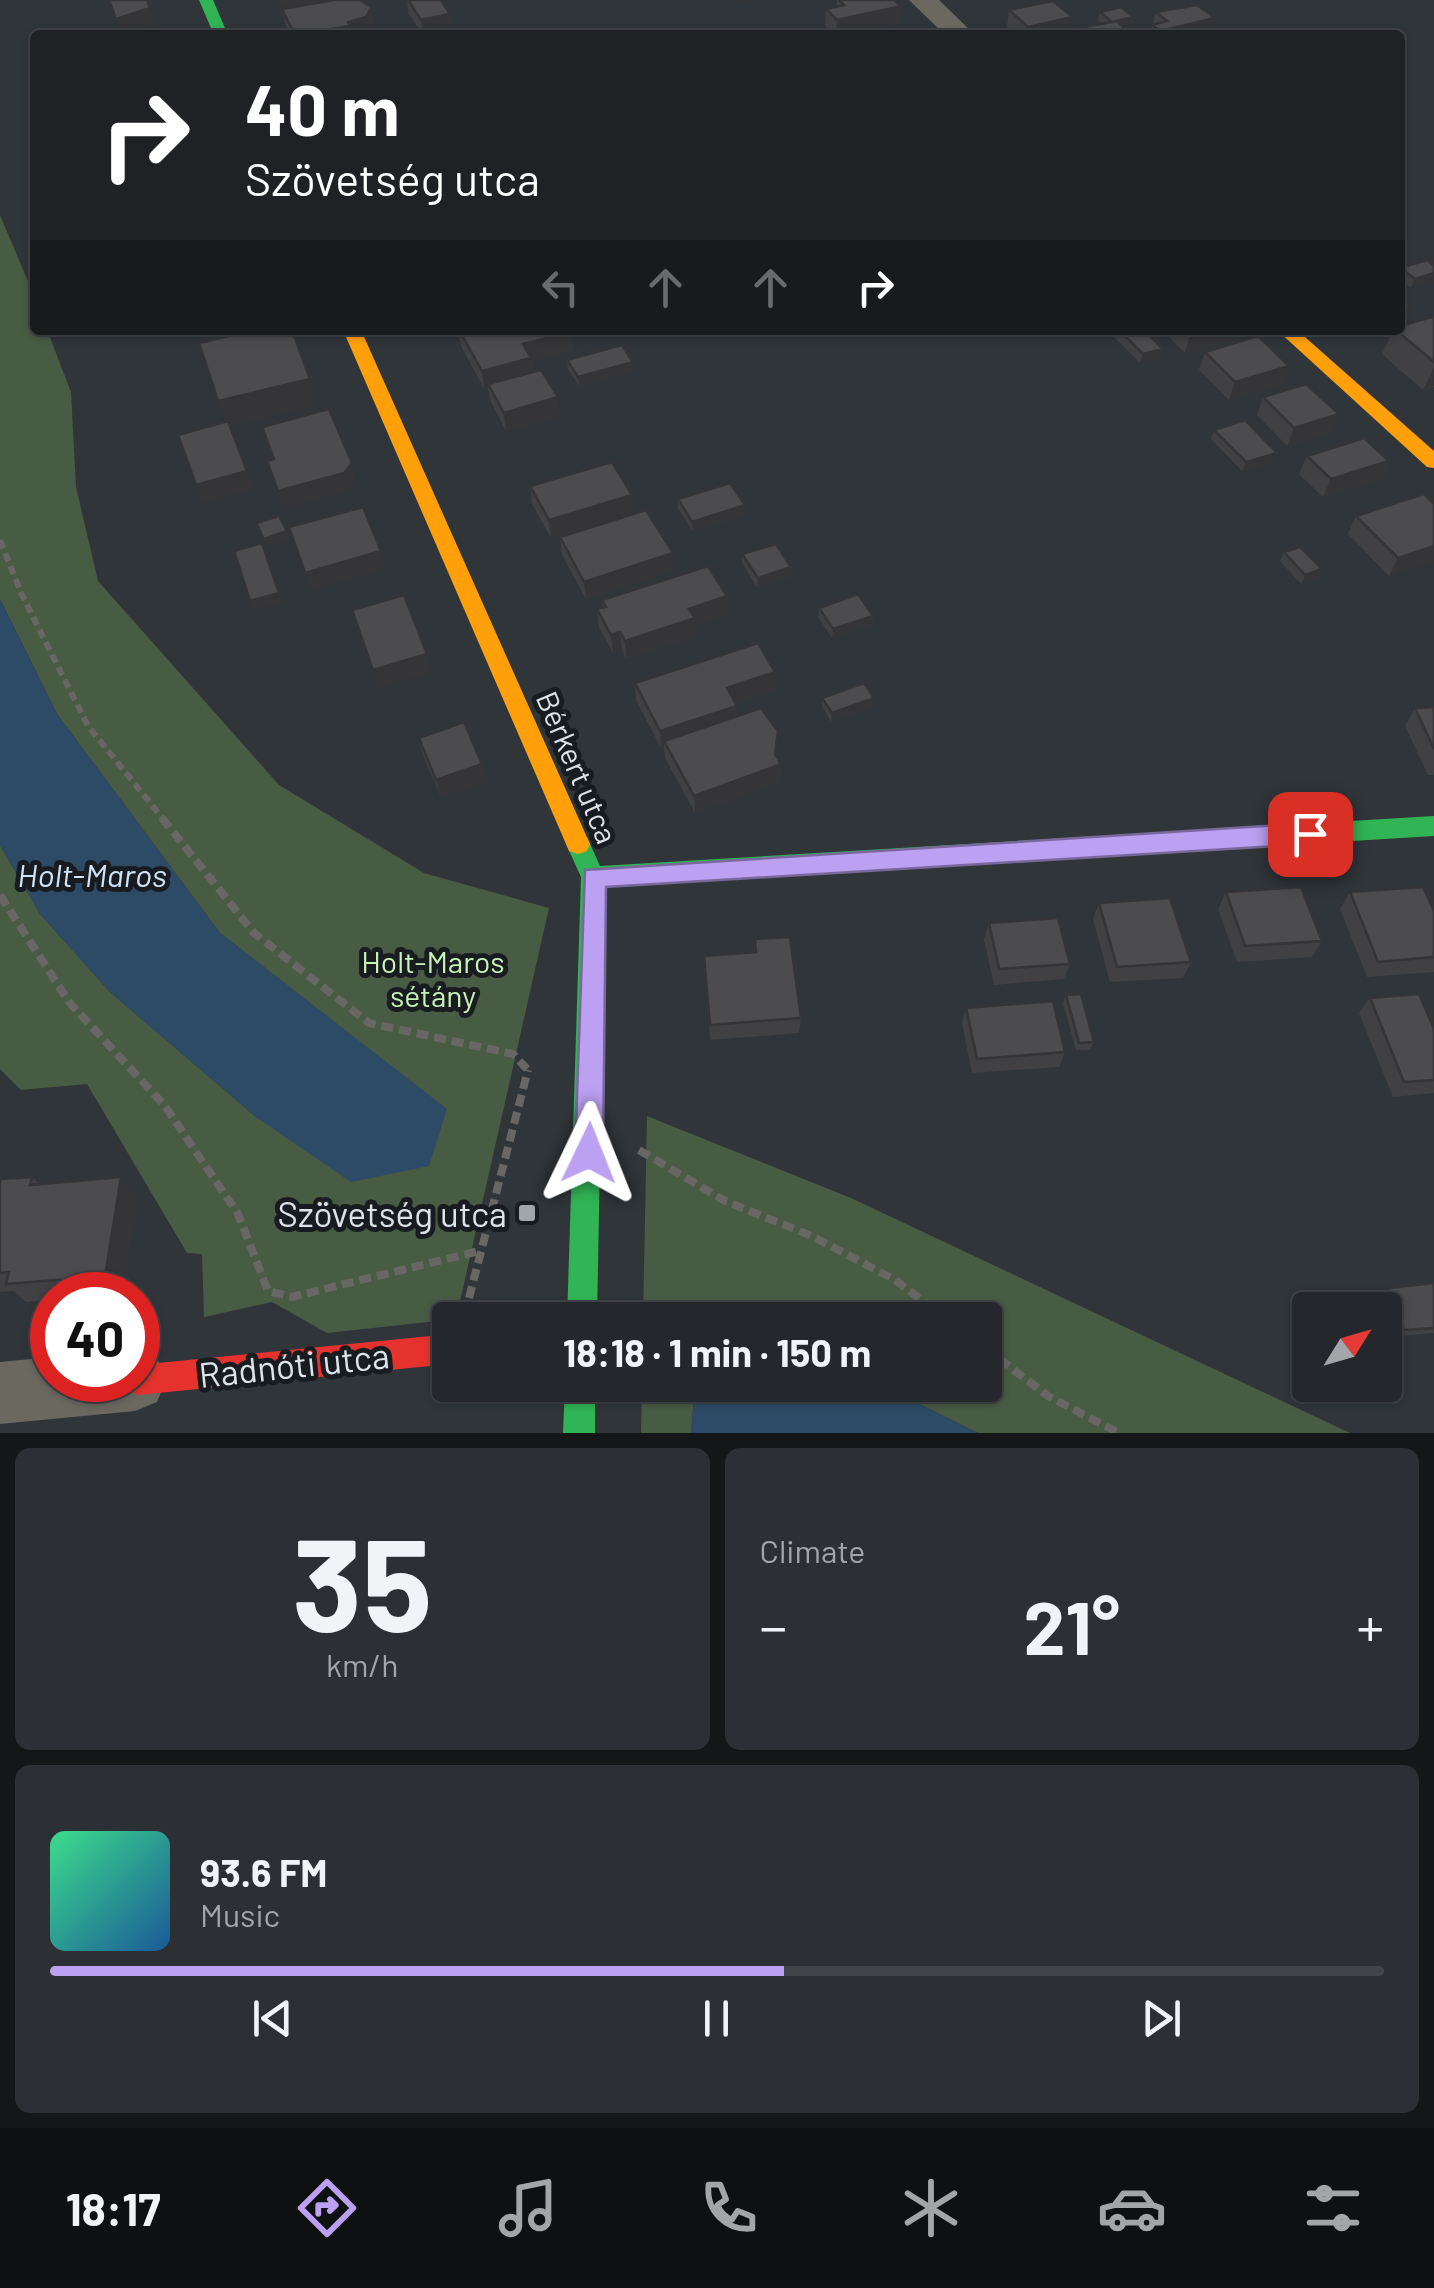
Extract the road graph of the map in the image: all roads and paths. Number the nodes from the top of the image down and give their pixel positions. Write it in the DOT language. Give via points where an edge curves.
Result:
graph roads {
  1 [pos="206,0"];
  2 [pos="923,0"];
  3 [pos="219,30"];
  4 [pos="956,30"];
  5 [pos="354,335"];
  6 [pos="1292,335"];
  7 [pos="1434,462"];
  8 [pos="0,540"];
  9 [pos="1434,826"];
  10 [pos="593,877"];
  11 [pos="0,895"];
  12 [pos="527,1069"];
  13 [pos="590,1120"];
  14 [pos="480,1251"];
  15 [pos="468,1302"];
  16 [pos="583,1302"];
  17 [pos="924,1302"];
  18 [pos="432,1351"];
  19 [pos="1002,1361"];
  20 [pos="160,1378"];
  21 [pos="30,1390"];
  22 [pos="0,1393"];
  23 [pos="580,1402"];
  24 [pos="579,1433"];
  25 [pos="1119,1433"];
  1 -- 3 [label="street"];
  2 -- 4 [label="street"];
  5 -- 10 [label="street, Bérkert utca"];
  6 -- 7 [label="street"];
  8 -- 12 [label="path" via="88,726 254,934 369,1022 513,1054"];
  9 -- 10 [label="street"];
  10 -- 13 [label="street, Bérkert utca"];
  11 -- 14 [label="path" via="69,1002 165,1106 238,1214 268,1292 292,1297"];
  12 -- 13 [label="path"];
  12 -- 14 [label="path"];
  13 -- 16 [label="street, Bérkert utca"];
  13 -- 17 [label="path" via="725,1201 812,1236"];
  14 -- 15 [label="path"];
  18 -- 20 [label="street, Radnóti utca"];
  19 -- 25 [label="path" via="1048,1396"];
  21 -- 22 [label="street, Radnóti utca"];
  23 -- 24 [label="street"];
}
